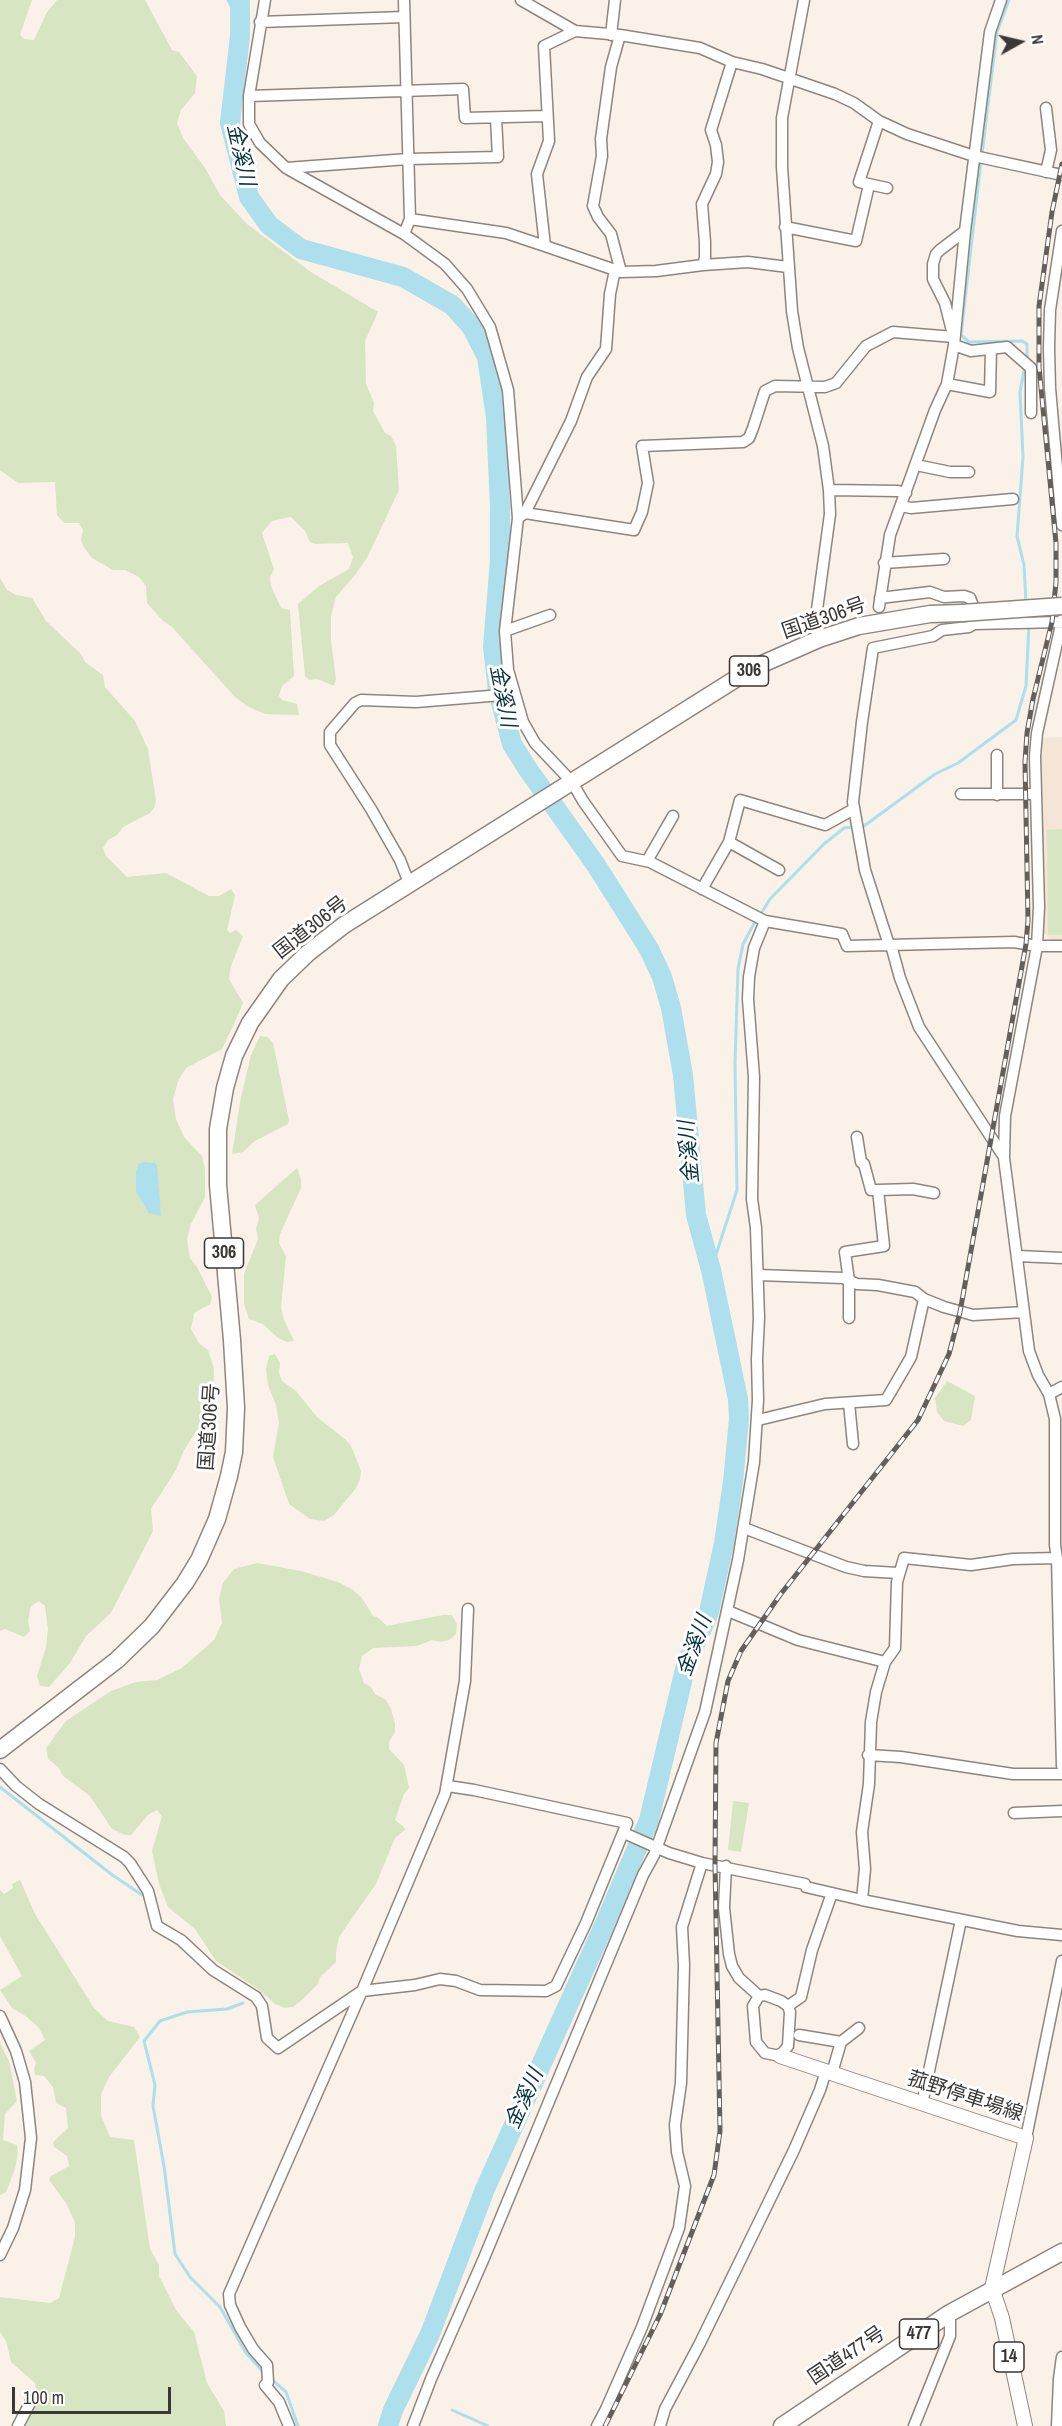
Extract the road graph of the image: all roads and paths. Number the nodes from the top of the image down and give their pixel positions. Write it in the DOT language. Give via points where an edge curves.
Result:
graph roads {
  1 [pos="265,0"];
  2 [pos="404,0"];
  3 [pos="615,0"];
  4 [pos="804,0"];
  5 [pos="1001,0"];
  6 [pos="527,2"];
  7 [pos="404,17"];
  8 [pos="260,22"];
  9 [pos="575,31"];
  10 [pos="616,35"];
  11 [pos="732,62"];
  12 [pos="789,78"];
  13 [pos="408,90"];
  14 [pos="249,96"];
  15 [pos="1046,108"];
  16 [pos="547,116"];
  17 [pos="496,117"];
  18 [pos="879,122"];
  19 [pos="975,156"];
  20 [pos="408,159"];
  21 [pos="286,168"];
  22 [pos="1046,172"];
  23 [pos="1062,175"];
  24 [pos="869,184"];
  25 [pos="887,188"];
  26 [pos="410,219"];
  27 [pos="785,227"];
  28 [pos="965,231"];
  29 [pos="1062,231"];
  30 [pos="404,234"];
  31 [pos="545,246"];
  32 [pos="703,265"];
  33 [pos="788,267"];
  34 [pos="618,271"];
  35 [pos="954,341"];
  36 [pos="991,349"];
  37 [pos="947,384"];
  38 [pos="808,388"];
  39 [pos="1031,413"];
  40 [pos="916,465"];
  41 [pos="969,472"];
  42 [pos="829,489"];
  43 [pos="906,493"];
  44 [pos="1013,499"];
  45 [pos="901,506"];
  46 [pos="522,516"];
  47 [pos="1062,525"];
  48 [pos="944,559"];
  49 [pos="885,563"];
  50 [pos="1062,606"];
  51 [pos="550,615"];
  52 [pos="968,618"];
  53 [pos="1062,621"];
  54 [pos="506,631"];
  55 [pos="819,639"];
  56 [pos="512,695"];
  57 [pos="997,755"];
  58 [pos="566,785"];
  59 [pos="961,794"];
  60 [pos="1035,794"];
  61 [pos="997,795"];
  62 [pos="855,814"];
  63 [pos="673,816"];
  64 [pos="729,842"];
  65 [pos="647,861"];
  66 [pos="779,870"];
  67 [pos="409,883"];
  68 [pos="702,889"];
  69 [pos="764,920"];
  70 [pos="890,945"];
  71 [pos="1037,946"];
  72 [pos="1062,946"];
  73 [pos="857,1137"];
  74 [pos="1004,1158"];
  75 [pos="878,1190"];
  76 [pos="934,1193"];
  77 [pos="1018,1256"];
  78 [pos="1062,1258"];
  79 [pos="758,1275"];
  80 [pos="849,1281"];
  81 [pos="924,1299"];
  82 [pos="1024,1312"];
  83 [pos="849,1317"];
  84 [pos="1062,1387"];
  85 [pos="1049,1394"];
  86 [pos="849,1403"];
  87 [pos="756,1417"];
  88 [pos="1058,1419"];
  89 [pos="853,1444"];
  90 [pos="744,1528"];
  91 [pos="1058,1545"];
  92 [pos="1057,1558"];
  93 [pos="898,1573"];
  94 [pos="468,1609"];
  95 [pos="728,1611"];
  96 [pos="885,1662"];
  97 [pos="0,1750"];
  98 [pos="868,1755"];
  99 [pos="1062,1766"];
  100 [pos="0,1769"];
  101 [pos="1062,1774"];
  102 [pos="447,1786"];
  103 [pos="1062,1811"];
  104 [pos="1014,1813"];
  105 [pos="626,1834"];
  106 [pos="655,1847"];
  107 [pos="702,1863"];
  108 [pos="726,1866"];
  109 [pos="832,1893"];
  110 [pos="862,1900"];
  111 [pos="961,1920"];
  112 [pos="1062,1935"];
  113 [pos="1062,1961"];
  114 [pos="362,1992"];
  115 [pos="759,1996"];
  116 [pos="788,2006"];
  117 [pos="0,2016"];
  118 [pos="859,2028"];
  119 [pos="799,2035"];
  120 [pos="842,2042"];
  121 [pos="780,2056"];
  122 [pos="829,2072"];
  123 [pos="922,2104"];
  124 [pos="1026,2138"];
  125 [pos="1062,2252"];
  126 [pos="0,2254"];
  127 [pos="992,2289"];
  128 [pos="950,2313"];
  129 [pos="1062,2357"];
  130 [pos="31,2401"];
  131 [pos="18,2426"];
  132 [pos="289,2426"];
  133 [pos="413,2426"];
  134 [pos="597,2426"];
  135 [pos="660,2426"];
  136 [pos="782,2426"];
  137 [pos="914,2426"];
  138 [pos="1025,2426"];
  139 [pos="1058,2426"];
  1 -- 8 [label="street"];
  2 -- 7 [label="street"];
  3 -- 10 [label="street"];
  4 -- 12 [label="street"];
  5 -- 19 [label="street" via="990,32"];
  6 -- 9 [label="street"];
  7 -- 8 [label="street"];
  7 -- 13 [label="street"];
  8 -- 14 [label="street"];
  9 -- 10 [label="street"];
  9 -- 16 [label="street" via="544,46"];
  10 -- 11 [label="street" via="700,48"];
  10 -- 34 [label="street" via="594,206 611,234"];
  11 -- 12 [label="street"];
  11 -- 32 [label="street" via="711,130 718,162 702,204"];
  12 -- 18 [label="street" via="836,94"];
  12 -- 27 [label="street" via="782,118"];
  13 -- 14 [label="street"];
  13 -- 17 [label="street" via="463,89 465,118"];
  13 -- 20 [label="street"];
  14 -- 21 [label="street" via="249,124 260,143"];
  15 -- 22 [label="street" via="1051,150"];
  16 -- 17 [label="street"];
  16 -- 31 [label="street" via="549,141 537,174"];
  17 -- 20 [label="street" via="498,157"];
  18 -- 19 [label="street"];
  18 -- 24 [label="street" via="859,182"];
  19 -- 22 [label="street"];
  19 -- 28 [label="street"];
  20 -- 21 [label="street"];
  20 -- 26 [label="street"];
  21 -- 30 [label="street"];
  22 -- 23 [label="street"];
  24 -- 25 [label="street"];
  24 -- 27 [label="street" via="856,240"];
  26 -- 30 [label="street"];
  26 -- 31 [label="street" via="506,233"];
  27 -- 33 [label="street"];
  28 -- 35 [label="street"];
  28 -- 35 [label="street" via="940,250 933,264 933,279 945,303"];
  29 -- 47 [label="street" via="1050,310 1049,348"];
  30 -- 46 [label="street" via="445,264 467,289 490,327 508,390"];
  31 -- 34 [label="street"];
  32 -- 33 [label="street" via="748,262"];
  32 -- 34 [label="street"];
  33 -- 38 [label="street" via="798,348"];
  34 -- 46 [label="street" via="610,294 606,349 587,377 571,421"];
  35 -- 36 [label="street" via="971,351"];
  35 -- 37 [label="street"];
  35 -- 38 [label="street" via="893,332 866,346 836,383"];
  36 -- 37 [label="street" via="990,392"];
  36 -- 39 [label="street" via="1007,347 1031,368"];
  37 -- 40 [label="street"];
  38 -- 42 [label="street"];
  38 -- 46 [label="street" via="775,386 765,391 753,429 743,442 642,446 648,483 634,530"];
  40 -- 41 [label="street"];
  40 -- 43 [label="street"];
  42 -- 43 [label="street"];
  42 -- 55 [label="street" via="827,541 816,617"];
  43 -- 45 [label="street"];
  44 -- 45 [label="street"];
  45 -- 49 [label="street"];
  46 -- 54 [label="street"];
  48 -- 49 [label="street"];
  49 -- 52 [label="street" via="879,603 930,592 944,597 964,596 972,603"];
  50 -- 52 [label="highway, 国道306号 / 306, bridge"];
  51 -- 54 [label="street"];
  52 -- 53 [label="street"];
  52 -- 55 [label="highway, 国道306号 / 306" via="893,619"];
  52 -- 62 [label="street" via="969,627 873,648 853,790"];
  53 -- 60 [label="street" via="1037,733"];
  54 -- 56 [label="street"];
  55 -- 58 [label="highway, 国道306号 / 306" via="753,668"];
  56 -- 58 [label="street" via="535,743"];
  56 -- 67 [label="street" via="416,702 361,700 330,732 330,745 371,809"];
  57 -- 61 [label="street"];
  58 -- 65 [label="street" via="622,856"];
  58 -- 67 [label="highway, 国道306号 / 306"];
  59 -- 61 [label="street"];
  60 -- 61 [label="street"];
  60 -- 71 [label="street"];
  62 -- 64 [label="street" via="825,825 740,800"];
  62 -- 70 [label="street" via="875,905"];
  63 -- 65 [label="street"];
  64 -- 66 [label="street"];
  64 -- 68 [label="street"];
  65 -- 68 [label="street"];
  67 -- 97 [label="highway, 国道306号 / 306" via="344,925 293,965 250,1023 229,1071 221,1107 217,1158 235,1430 230,1476 211,1536 185,1583 146,1632 117,1660"];
  68 -- 69 [label="street"];
  69 -- 70 [label="street" via="842,934 847,946"];
  69 -- 79 [label="street" via="754,948 748,999 754,1077 752,1199"];
  70 -- 71 [label="street" via="1014,942"];
  70 -- 74 [label="street" via="920,1027"];
  71 -- 72 [label="street"];
  71 -- 74 [label="street" via="1005,1116"];
  73 -- 75 [label="street" via="871,1190"];
  74 -- 77 [label="street"];
  75 -- 76 [label="street"];
  75 -- 80 [label="street" via="884,1246 845,1252"];
  77 -- 78 [label="street"];
  77 -- 82 [label="street"];
  79 -- 80 [label="street" via="823,1276"];
  79 -- 87 [label="street"];
  80 -- 81 [label="street" via="915,1292"];
  80 -- 83 [label="street"];
  81 -- 82 [label="street" via="973,1315"];
  81 -- 86 [label="street" via="911,1357 886,1400"];
  82 -- 85 [label="street" via="1029,1351"];
  84 -- 85 [label="street"];
  85 -- 88 [label="street"];
  86 -- 87 [label="street"];
  86 -- 89 [label="street"];
  87 -- 90 [label="street"];
  88 -- 91 [label="street"];
  90 -- 93 [label="street" via="846,1567"];
  90 -- 95 [label="street"];
  91 -- 92 [label="street"];
  92 -- 93 [label="street" via="971,1565 908,1557"];
  92 -- 99 [label="street"];
  93 -- 96 [label="street" via="895,1648"];
  94 -- 102 [label="street" via="465,1681"];
  95 -- 96 [label="street" via="798,1640"];
  95 -- 106 [label="street" via="705,1712"];
  96 -- 98 [label="street" via="876,1692"];
  98 -- 101 [label="street" via="901,1756 1013,1774"];
  98 -- 110 [label="street"];
  100 -- 114 [label="street" via="23,1792 130,1863 148,1891 157,1926 181,1940 213,1970 256,1997 262,2006 267,2038 278,2048"];
  102 -- 105 [label="street" via="627,1823"];
  102 -- 114 [label="street"];
  103 -- 104 [label="street"];
  105 -- 106 [label="street"];
  105 -- 114 [label="street" via="553,1989 480,1990 441,1979"];
  106 -- 107 [label="street"];
  106 -- 133 [label="street"];
  107 -- 108 [label="street"];
  107 -- 134 [label="street" via="682,1927 681,2083 675,2125 676,2152 685,2186 679,2228 642,2327"];
  108 -- 109 [label="street"];
  108 -- 115 [label="street" via="724,1908 732,1966"];
  109 -- 110 [label="street"];
  109 -- 116 [label="street" via="801,1996"];
  110 -- 111 [label="street"];
  111 -- 112 [label="street"];
  111 -- 123 [label="street"];
  113 -- 124 [label="street"];
  114 -- 132 [label="street" via="229,2294 240,2327 269,2370 265,2385 279,2402"];
  115 -- 116 [label="street"];
  115 -- 121 [label="street" via="753,2006 756,2042 765,2052"];
  116 -- 121 [label="street" via="788,2046"];
  117 -- 126 [label="street" via="25,2082 31,2138 25,2190"];
  118 -- 120 [label="street"];
  119 -- 120 [label="street"];
  120 -- 122 [label="street"];
  121 -- 122 [label="main road, 菰野停車場線"];
  122 -- 123 [label="main road, 菰野停車場線"];
  122 -- 135 [label="street"];
  123 -- 124 [label="main road, 菰野停車場線"];
  124 -- 127 [label="main road, 菰野停車場線"];
  125 -- 127 [label="highway, 国道477号 / 477"];
  127 -- 128 [label="highway, 国道477号 / 477"];
  127 -- 138 [label="main road, 14"];
  128 -- 136 [label="highway, 国道477号 / 477"];
  128 -- 137 [label="street" via="950,2336"];
  129 -- 139 [label="street"];
  130 -- 131 [label="street"];
}
